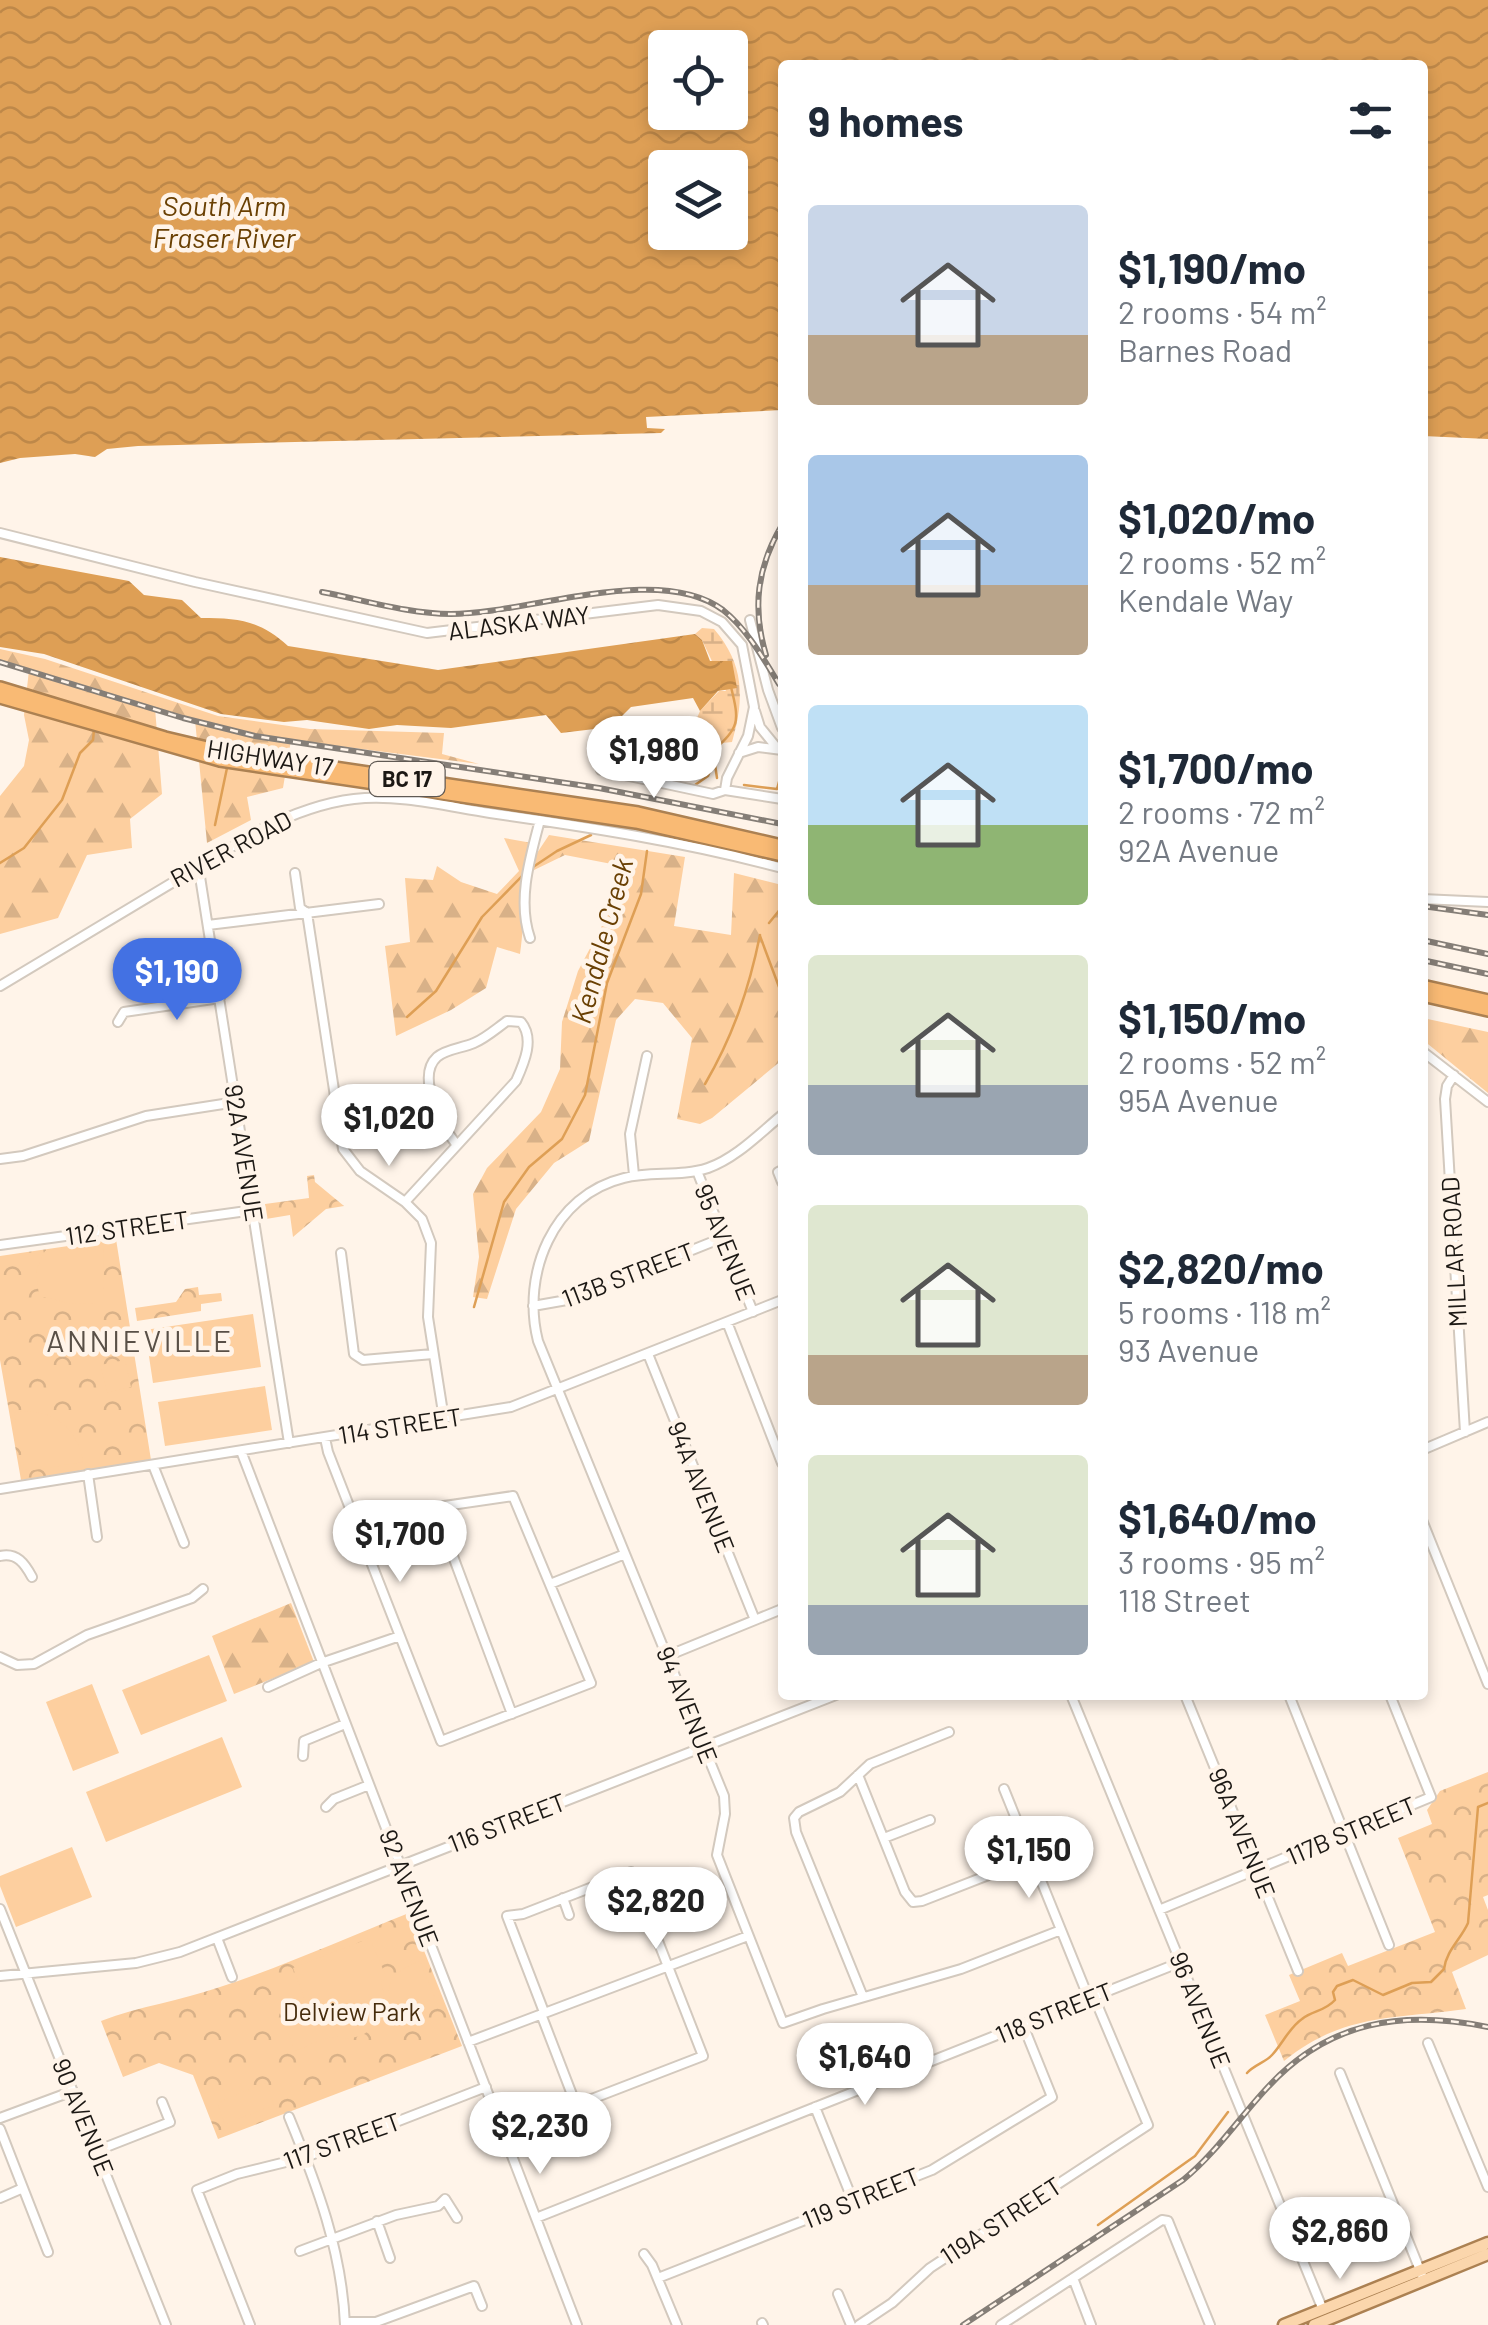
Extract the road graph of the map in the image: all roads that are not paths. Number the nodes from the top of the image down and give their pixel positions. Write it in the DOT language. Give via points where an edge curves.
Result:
graph roads {
  1 [pos="0,533"];
  2 [pos="750,620"];
  3 [pos="0,688"];
  4 [pos="0,697"];
  5 [pos="754,707"];
  6 [pos="74,715"];
  7 [pos="778,717"];
  8 [pos="778,747"];
  9 [pos="778,749"];
  10 [pos="739,753"];
  11 [pos="238,758"];
  12 [pos="601,770"];
  13 [pos="725,790"];
  14 [pos="778,798"];
  15 [pos="540,820"];
  16 [pos="778,845"];
  17 [pos="778,854"];
  18 [pos="198,864"];
  19 [pos="778,867"];
  20 [pos="295,873"];
  21 [pos="1428,900"];
  22 [pos="1488,902"];
  23 [pos="379,904"];
  24 [pos="307,913"];
  25 [pos="208,925"];
  26 [pos="530,938"];
  27 [pos="0,986"];
  28 [pos="1428,987"];
  29 [pos="1428,995"];
  30 [pos="220,998"];
  31 [pos="1488,1001"];
  32 [pos="1488,1010"];
  33 [pos="118,1022"];
  34 [pos="646,1056"];
  35 [pos="1428,1056"];
  36 [pos="1454,1074"];
  37 [pos="236,1102"];
  38 [pos="1488,1102"];
  39 [pos="778,1118"];
  40 [pos="456,1144"];
  41 [pos="0,1158"];
  42 [pos="696,1171"];
  43 [pos="634,1176"];
  44 [pos="405,1202"];
  45 [pos="254,1210"];
  46 [pos="722,1238"];
  47 [pos="0,1246"];
  48 [pos="340,1253"];
  49 [pos="778,1302"];
  50 [pos="533,1306"];
  51 [pos="752,1312"];
  52 [pos="727,1322"];
  53 [pos="433,1354"];
  54 [pos="648,1354"];
  55 [pos="558,1390"];
  56 [pos="444,1419"];
  57 [pos="1487,1425"];
  58 [pos="1465,1432"];
  59 [pos="325,1438"];
  60 [pos="289,1443"];
  61 [pos="1428,1447"];
  62 [pos="241,1451"];
  63 [pos="778,1453"];
  64 [pos="153,1464"];
  65 [pos="88,1474"];
  66 [pos="0,1489"];
  67 [pos="435,1508"];
  68 [pos="354,1518"];
  69 [pos="1428,1535"];
  70 [pos="98,1537"];
  71 [pos="184,1543"];
  72 [pos="625,1554"];
  73 [pos="0,1556"];
  74 [pos="32,1577"];
  75 [pos="550,1584"];
  76 [pos="204,1589"];
  77 [pos="778,1611"];
  78 [pos="755,1620"];
  79 [pos="400,1636"];
  80 [pos="667,1656"];
  81 [pos="0,1657"];
  82 [pos="322,1663"];
  83 [pos="1488,1684"];
  84 [pos="268,1688"];
  85 [pos="823,1700"];
  86 [pos="1074,1700"];
  87 [pos="1187,1700"];
  88 [pos="1291,1700"];
  89 [pos="1392,1700"];
  90 [pos="512,1714"];
  91 [pos="345,1724"];
  92 [pos="949,1732"];
  93 [pos="704,1746"];
  94 [pos="303,1756"];
  95 [pos="858,1776"];
  96 [pos="370,1785"];
  97 [pos="1004,1789"];
  98 [pos="326,1808"];
  99 [pos="930,1820"];
  100 [pos="1344,1833"];
  101 [pos="884,1838"];
  102 [pos="1032,1858"];
  103 [pos="400,1865"];
  104 [pos="1256,1870"];
  105 [pos="563,1898"];
  106 [pos="0,1909"];
  107 [pos="1160,1910"];
  108 [pos="569,1915"];
  109 [pos="1061,1930"];
  110 [pos="748,1936"];
  111 [pos="217,1938"];
  112 [pos="1390,1945"];
  113 [pos="1181,1962"];
  114 [pos="668,1967"];
  115 [pos="1298,1971"];
  116 [pos="25,1973"];
  117 [pos="0,1976"];
  118 [pos="232,1978"];
  119 [pos="863,1996"];
  120 [pos="1092,1998"];
  121 [pos="542,2013"];
  122 [pos="1023,2025"];
  123 [pos="468,2042"];
  124 [pos="1428,2043"];
  125 [pos="1340,2073"];
  126 [pos="486,2087"];
  127 [pos="73,2091"];
  128 [pos="162,2102"];
  129 [pos="816,2107"];
  130 [pos="290,2117"];
  131 [pos="0,2118"];
  132 [pos="0,2130"];
  133 [pos="96,2151"];
  134 [pos="306,2157"];
  135 [pos="1488,2187"];
  136 [pos="23,2188"];
  137 [pos="0,2198"];
  138 [pos="853,2201"];
  139 [pos="457,2218"];
  140 [pos="536,2218"];
  141 [pos="377,2221"];
  142 [pos="333,2238"];
  143 [pos="1488,2243"];
  144 [pos="300,2250"];
  145 [pos="48,2252"];
  146 [pos="644,2254"];
  147 [pos="1488,2254"];
  148 [pos="390,2258"];
  149 [pos="1422,2275"];
  150 [pos="658,2278"];
  151 [pos="1072,2278"];
  152 [pos="838,2294"];
  153 [pos="482,2306"];
  154 [pos="404,2312"];
  155 [pos="1326,2318"];
  156 [pos="345,2324"];
  157 [pos="166,2325"];
  158 [pos="250,2325"];
  159 [pos="409,2325"];
  160 [pos="577,2325"];
  161 [pos="677,2325"];
  162 [pos="851,2325"];
  163 [pos="860,2325"];
  164 [pos="1001,2325"];
  165 [pos="1092,2325"];
  166 [pos="1210,2325"];
  167 [pos="1284,2325"];
  168 [pos="1314,2325"];
  1 -- 5 [label="street, ALASKA WAY" via="427,633 658,604 687,608 712,616 738,638"];
  2 -- 7 [label="street"];
  3 -- 6 [label="highway, HIGHWAY 17 / BC 17"];
  4 -- 6 [label="highway, HIGHWAY 17 / BC 17"];
  5 -- 8 [label="street" via="760,727"];
  5 -- 10 [label="street, ALASKA WAY"];
  6 -- 11 [label="highway, HIGHWAY 17 / BC 17"];
  9 -- 10 [label="street"];
  10 -- 13 [label="street, ALASKA WAY"];
  11 -- 16 [label="highway, HIGHWAY 17 / BC 17" via="638,814"];
  11 -- 17 [label="highway, HIGHWAY 17 / BC 17" via="636,822"];
  12 -- 13 [label="street" via="713,794"];
  13 -- 14 [label="street"];
  15 -- 18 [label="street, RIVER ROAD" via="356,799 284,818"];
  15 -- 19 [label="street, RIVER ROAD"];
  15 -- 26 [label="street" via="524,895"];
  18 -- 25 [label="street, 92A AVENUE"];
  18 -- 27 [label="street, RIVER ROAD"];
  20 -- 24 [label="street" via="300,908"];
  21 -- 22 [label="street"];
  23 -- 24 [label="street"];
  24 -- 25 [label="street"];
  24 -- 44 [label="street" via="343,1149 360,1171"];
  25 -- 30 [label="street, 92A AVENUE"];
  28 -- 31 [label="highway"];
  29 -- 32 [label="highway"];
  30 -- 33 [label="street" via="124,1012"];
  30 -- 37 [label="street, 92A AVENUE"];
  34 -- 43 [label="street" via="630,1134"];
  35 -- 36 [label="street"];
  36 -- 38 [label="street"];
  36 -- 58 [label="street, MILLAR ROAD" via="1445,1099"];
  37 -- 41 [label="street" via="146,1116"];
  37 -- 45 [label="street, 92A AVENUE"];
  39 -- 42 [label="street" via="731,1156"];
  40 -- 40 [label="street" via="434,1110 432,1065 507,1020 521,1022 528,1039 516,1081"];
  40 -- 44 [label="street"];
  42 -- 43 [label="street"];
  42 -- 46 [label="street, 95 AVENUE"];
  43 -- 50 [label="street" via="589,1192 564,1214 540,1260"];
  44 -- 53 [label="street" via="422,1219 431,1243"];
  45 -- 47 [label="street, 112 STREET"];
  45 -- 60 [label="street, 92A AVENUE"];
  46 -- 50 [label="street, 113B STREET" via="568,1300"];
  46 -- 51 [label="street, 95 AVENUE"];
  48 -- 53 [label="street" via="354,1354 363,1360"];
  49 -- 51 [label="street, 114 STREET"];
  50 -- 55 [label="street, 94 AVENUE" via="538,1342"];
  51 -- 52 [label="street, 114 STREET"];
  52 -- 54 [label="street, 114 STREET"];
  52 -- 63 [label="street, 95 AVENUE"];
  53 -- 56 [label="street"];
  54 -- 55 [label="street, 114 STREET"];
  54 -- 78 [label="street, 94A AVENUE"];
  55 -- 56 [label="street, 114 STREET"];
  55 -- 72 [label="street, 94 AVENUE"];
  56 -- 59 [label="street, 114 STREET"];
  57 -- 58 [label="street"];
  58 -- 61 [label="street"];
  59 -- 60 [label="street, 114 STREET"];
  59 -- 68 [label="street"];
  60 -- 62 [label="street, 114 STREET"];
  62 -- 64 [label="street, 114 STREET"];
  62 -- 82 [label="street, 92 AVENUE"];
  64 -- 65 [label="street, 114 STREET"];
  64 -- 71 [label="street"];
  65 -- 66 [label="street, 114 STREET"];
  65 -- 70 [label="street"];
  67 -- 68 [label="street"];
  67 -- 75 [label="street" via="513,1496"];
  67 -- 90 [label="street"];
  68 -- 79 [label="street"];
  69 -- 83 [label="street"];
  72 -- 75 [label="street"];
  72 -- 80 [label="street, 94 AVENUE"];
  73 -- 74 [label="street" via="24,1561"];
  75 -- 90 [label="street" via="591,1683"];
  76 -- 81 [label="street" via="87,1635 34,1664 17,1666"];
  77 -- 78 [label="street"];
  78 -- 80 [label="street"];
  79 -- 82 [label="street"];
  79 -- 90 [label="street" via="441,1741"];
  80 -- 93 [label="street, 94 AVENUE"];
  82 -- 84 [label="street"];
  82 -- 91 [label="street, 92 AVENUE"];
  85 -- 93 [label="street, 116 STREET"];
  86 -- 107 [label="street, 96 AVENUE"];
  87 -- 104 [label="street, 96A AVENUE"];
  88 -- 100 [label="street"];
  89 -- 100 [label="street, 117B STREET" via="1431,1798"];
  91 -- 94 [label="street" via="304,1741"];
  91 -- 96 [label="street, 92 AVENUE"];
  92 -- 95 [label="street" via="870,1764"];
  93 -- 103 [label="street, 116 STREET"];
  93 -- 110 [label="street, 94 AVENUE" via="726,1805 716,1852"];
  95 -- 101 [label="street"];
  95 -- 119 [label="street" via="794,1818"];
  96 -- 98 [label="street"];
  96 -- 103 [label="street, 92 AVENUE"];
  97 -- 102 [label="street"];
  99 -- 101 [label="street"];
  100 -- 104 [label="street, 117B STREET"];
  100 -- 112 [label="street"];
  101 -- 102 [label="street" via="912,1902"];
  102 -- 109 [label="street"];
  103 -- 111 [label="street, 116 STREET"];
  103 -- 123 [label="street, 92 AVENUE"];
  104 -- 107 [label="street, 117B STREET"];
  104 -- 115 [label="street, 96A AVENUE"];
  105 -- 108 [label="street"];
  105 -- 114 [label="street" via="632,1872"];
  105 -- 121 [label="street" via="507,1916"];
  106 -- 116 [label="street, 90 AVENUE"];
  107 -- 113 [label="street, 96 AVENUE"];
  109 -- 119 [label="street" via="961,1969"];
  109 -- 120 [label="street"];
  110 -- 114 [label="street"];
  110 -- 119 [label="street, 94 AVENUE" via="784,2024"];
  111 -- 116 [label="street, 116 STREET" via="136,1963"];
  111 -- 118 [label="street"];
  113 -- 120 [label="street, 118 STREET"];
  113 -- 155 [label="street, 96 AVENUE"];
  114 -- 121 [label="street"];
  114 -- 121 [label="street" via="703,2056 576,2105"];
  116 -- 117 [label="street, 116 STREET"];
  116 -- 127 [label="street, 90 AVENUE"];
  120 -- 122 [label="street, 118 STREET"];
  120 -- 163 [label="street, 119A STREET" via="1148,2125 943,2259"];
  121 -- 123 [label="street"];
  122 -- 129 [label="street, 118 STREET"];
  122 -- 138 [label="street, 119 STREET" via="1052,2096 932,2170"];
  123 -- 126 [label="street, 92 AVENUE"];
  124 -- 135 [label="street"];
  125 -- 149 [label="street"];
  126 -- 134 [label="street, 117 STREET"];
  126 -- 140 [label="street, 92 AVENUE"];
  127 -- 131 [label="street"];
  127 -- 133 [label="street, 90 AVENUE"];
  128 -- 133 [label="street" via="170,2122"];
  129 -- 138 [label="street"];
  129 -- 140 [label="street, 118 STREET"];
  130 -- 134 [label="street"];
  132 -- 136 [label="street"];
  133 -- 157 [label="street, 90 AVENUE"];
  134 -- 142 [label="street"];
  134 -- 158 [label="street, 117 STREET" via="196,2190"];
  136 -- 137 [label="street"];
  136 -- 145 [label="street"];
  138 -- 150 [label="street, 119 STREET"];
  139 -- 141 [label="street" via="445,2199"];
  140 -- 160 [label="street, 92 AVENUE"];
  141 -- 142 [label="street"];
  141 -- 148 [label="street"];
  142 -- 144 [label="street"];
  142 -- 156 [label="street"];
  143 -- 149 [label="main road"];
  146 -- 150 [label="street"];
  147 -- 149 [label="main road"];
  149 -- 155 [label="main road"];
  150 -- 161 [label="street"];
  151 -- 164 [label="street"];
  151 -- 165 [label="street"];
  151 -- 166 [label="street" via="1168,2221"];
  152 -- 162 [label="street"];
  153 -- 154 [label="street" via="474,2286"];
  154 -- 156 [label="street"];
  154 -- 159 [label="street"];
  155 -- 167 [label="main road"];
  155 -- 168 [label="main road"];
}
